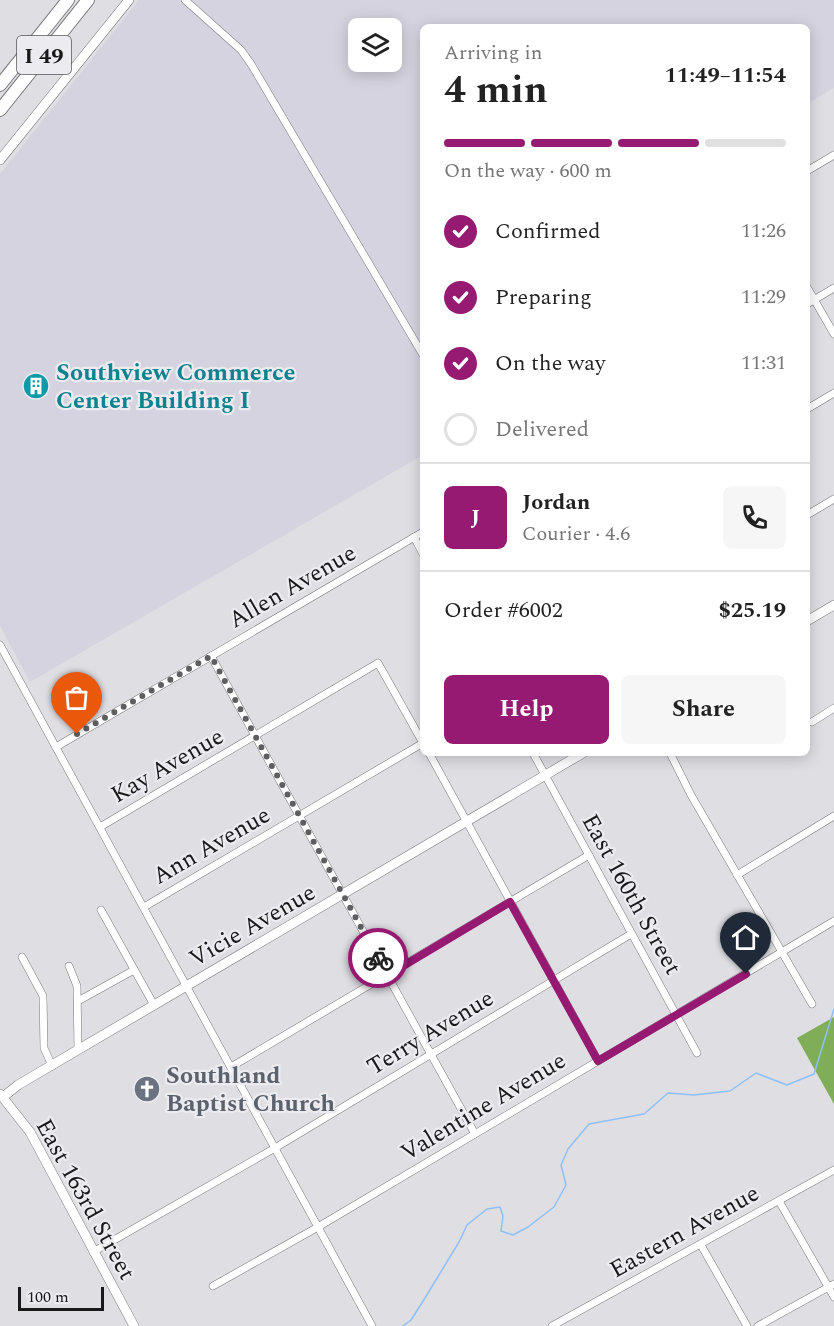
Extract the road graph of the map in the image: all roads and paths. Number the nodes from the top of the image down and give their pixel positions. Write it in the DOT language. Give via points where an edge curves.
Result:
graph roads {
  1 [pos="68,0"];
  2 [pos="88,0"];
  3 [pos="129,0"];
  4 [pos="184,0"];
  5 [pos="0,85"];
  6 [pos="0,110"];
  7 [pos="834,155"];
  8 [pos="0,160"];
  9 [pos="810,169"];
  10 [pos="834,288"];
  11 [pos="810,293"];
  12 [pos="814,300"];
  13 [pos="810,302"];
  14 [pos="834,334"];
  15 [pos="420,350"];
  16 [pos="834,393"];
  17 [pos="810,407"];
  18 [pos="834,499"];
  19 [pos="810,513"];
  20 [pos="420,534"];
  21 [pos="414,537"];
  22 [pos="420,548"];
  23 [pos="834,605"];
  24 [pos="810,619"];
  25 [pos="0,645"];
  26 [pos="211,656"];
  27 [pos="834,708"];
  28 [pos="812,722"];
  29 [pos="255,735"];
  30 [pos="420,738"];
  31 [pos="420,745"];
  32 [pos="56,747"];
  33 [pos="431,756"];
  34 [pos="535,756"];
  35 [pos="578,756"];
  36 [pos="672,756"];
  37 [pos="545,775"];
  38 [pos="300,815"];
  39 [pos="834,816"];
  40 [pos="466,821"];
  41 [pos="100,827"];
  42 [pos="589,855"];
  43 [pos="737,875"];
  44 [pos="343,894"];
  45 [pos="510,902"];
  46 [pos="144,907"];
  47 [pos="101,910"];
  48 [pos="834,921"];
  49 [pos="632,934"];
  50 [pos="781,953"];
  51 [pos="22,957"];
  52 [pos="69,966"];
  53 [pos="134,970"];
  54 [pos="388,975"];
  55 [pos="554,981"];
  56 [pos="187,986"];
  57 [pos="78,1001"];
  58 [pos="812,1004"];
  59 [pos="154,1005"];
  60 [pos="675,1015"];
  61 [pos="78,1050"];
  62 [pos="697,1053"];
  63 [pos="431,1054"];
  64 [pos="598,1061"];
  65 [pos="52,1066"];
  66 [pos="231,1067"];
  67 [pos="2,1095"];
  68 [pos="475,1134"];
  69 [pos="275,1148"];
  70 [pos="834,1170"];
  71 [pos="779,1201"];
  72 [pos="318,1227"];
  73 [pos="701,1245"];
  74 [pos="93,1252"];
  75 [pos="831,1285"];
  76 [pos="213,1286"];
  77 [pos="834,1297"];
  78 [pos="134,1326"];
  79 [pos="372,1326"];
  80 [pos="552,1326"];
  81 [pos="747,1326"];
  82 [pos="758,1326"];
  1 -- 5 [label="highway, I 49"];
  2 -- 6 [label="highway, I 49"];
  3 -- 8 [label="street"];
  4 -- 15 [label="street" via="241,50"];
  7 -- 9 [label="street"];
  10 -- 12 [label="street"];
  11 -- 12 [label="street"];
  12 -- 13 [label="street"];
  12 -- 14 [label="street"];
  16 -- 17 [label="street"];
  18 -- 19 [label="street"];
  20 -- 21 [label="street, Allen Avenue"];
  21 -- 22 [label="street"];
  21 -- 26 [label="street, Allen Avenue"];
  23 -- 24 [label="street"];
  25 -- 32 [label="street"];
  26 -- 29 [label="street"];
  26 -- 32 [label="street, Allen Avenue"];
  27 -- 28 [label="street"];
  29 -- 30 [label="street, Kay Avenue" via="378,663"];
  29 -- 38 [label="street"];
  29 -- 41 [label="street, Kay Avenue"];
  31 -- 38 [label="street, Ann Avenue"];
  32 -- 41 [label="street"];
  33 -- 40 [label="street"];
  34 -- 37 [label="street, East 160th Street"];
  35 -- 37 [label="street, Vicie Avenue"];
  36 -- 43 [label="street"];
  37 -- 40 [label="street, Vicie Avenue"];
  37 -- 42 [label="street, East 160th Street"];
  38 -- 44 [label="street"];
  38 -- 46 [label="street, Ann Avenue"];
  39 -- 43 [label="street"];
  40 -- 44 [label="street, Vicie Avenue"];
  40 -- 45 [label="street"];
  41 -- 46 [label="street"];
  42 -- 45 [label="street"];
  42 -- 49 [label="street, East 160th Street"];
  43 -- 50 [label="street"];
  44 -- 54 [label="street"];
  44 -- 56 [label="street, Vicie Avenue"];
  45 -- 54 [label="street"];
  45 -- 55 [label="street"];
  46 -- 56 [label="street"];
  47 -- 53 [label="street"];
  48 -- 50 [label="street, Valentine Avenue"];
  49 -- 55 [label="street, Terry Avenue"];
  49 -- 60 [label="street, East 160th Street"];
  50 -- 58 [label="street"];
  50 -- 60 [label="street, Valentine Avenue"];
  51 -- 65 [label="street" via="43,996 44,1048"];
  52 -- 57 [label="street" via="78,986"];
  53 -- 57 [label="street"];
  53 -- 59 [label="street"];
  54 -- 63 [label="street"];
  54 -- 66 [label="street"];
  55 -- 63 [label="street, Terry Avenue"];
  55 -- 64 [label="street"];
  56 -- 59 [label="street, Vicie Avenue"];
  56 -- 66 [label="street"];
  57 -- 61 [label="street"];
  59 -- 61 [label="street, Vicie Avenue"];
  60 -- 62 [label="street, East 160th Street"];
  60 -- 64 [label="street, Valentine Avenue"];
  61 -- 65 [label="street, Vicie Avenue"];
  63 -- 68 [label="street"];
  63 -- 69 [label="street, Terry Avenue"];
  64 -- 68 [label="street, Valentine Avenue"];
  65 -- 67 [label="street, Vicie Avenue"];
  66 -- 69 [label="street"];
  67 -- 74 [label="street, East 163rd Street" via="30,1132"];
  68 -- 72 [label="street, Valentine Avenue"];
  69 -- 72 [label="street"];
  69 -- 74 [label="street, Terry Avenue"];
  70 -- 71 [label="street, Eastern Avenue"];
  71 -- 73 [label="street, Eastern Avenue"];
  71 -- 75 [label="street"];
  72 -- 76 [label="street, Valentine Avenue"];
  72 -- 79 [label="street"];
  73 -- 80 [label="street, Eastern Avenue"];
  73 -- 81 [label="street"];
  74 -- 78 [label="street, East 163rd Street"];
  75 -- 77 [label="street"];
  75 -- 82 [label="street"];
}
